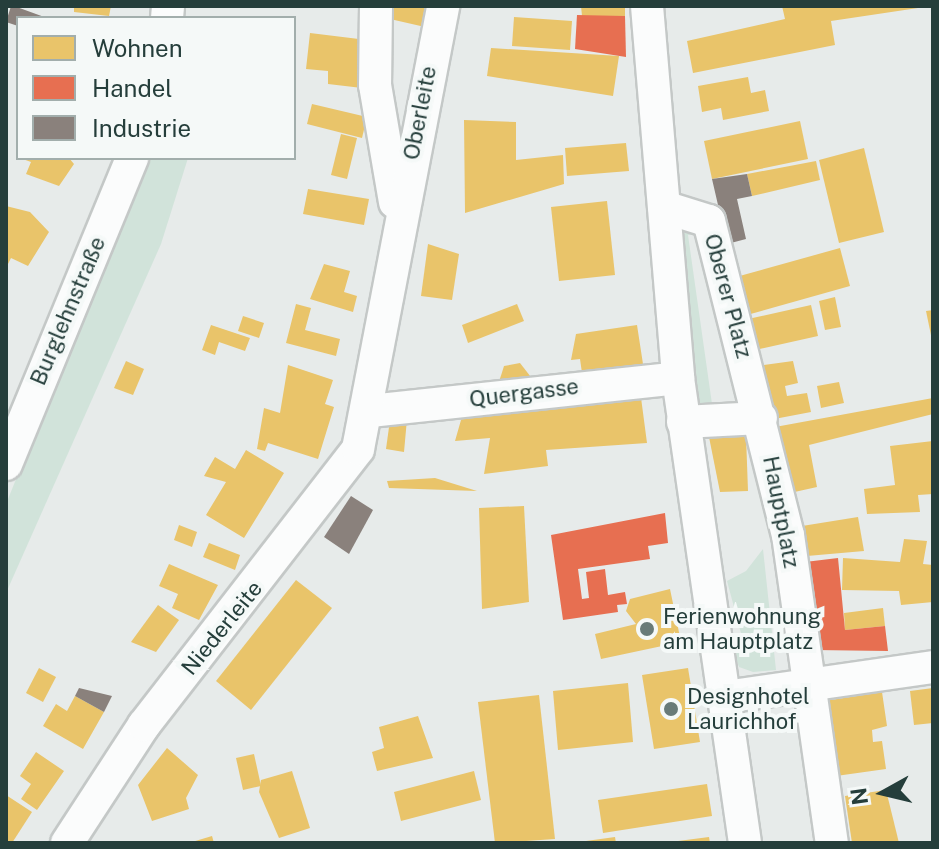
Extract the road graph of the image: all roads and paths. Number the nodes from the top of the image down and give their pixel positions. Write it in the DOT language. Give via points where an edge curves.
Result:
graph roads {
  1 [pos="376,6"];
  2 [pos="443,6"];
  3 [pos="647,6"];
  4 [pos="131,160"];
  5 [pos="664,207"];
  6 [pos="398,221"];
  7 [pos="678,378"];
  8 [pos="370,411"];
  9 [pos="761,418"];
  10 [pos="683,422"];
  11 [pos="6,464"];
  12 [pos="933,667"];
  13 [pos="808,685"];
  14 [pos="725,697"];
  15 [pos="67,843"];
  16 [pos="745,843"];
  17 [pos="832,843"];
  1 -- 6 [label="street, Oberleite" via="375,85"];
  2 -- 6 [label="street, Oberleite"];
  3 -- 5 [label="street, Oberer Platz"];
  4 -- 11 [label="street, Burglehnstraße"];
  5 -- 7 [label="street, Oberer Platz"];
  5 -- 9 [label="street, Oberer Platz" via="709,221"];
  6 -- 8 [label="street, Oberleite"];
  7 -- 8 [label="street, Quergasse"];
  7 -- 10 [label="street"];
  8 -- 15 [label="street, Niederleite" via="336,485 144,725"];
  9 -- 10 [label="street"];
  9 -- 13 [label="street, Hauptplatz" via="788,535"];
  10 -- 14 [label="street"];
  12 -- 13 [label="street"];
  13 -- 14 [label="street"];
  13 -- 17 [label="street, Hauptplatz"];
  14 -- 16 [label="street"];
}
